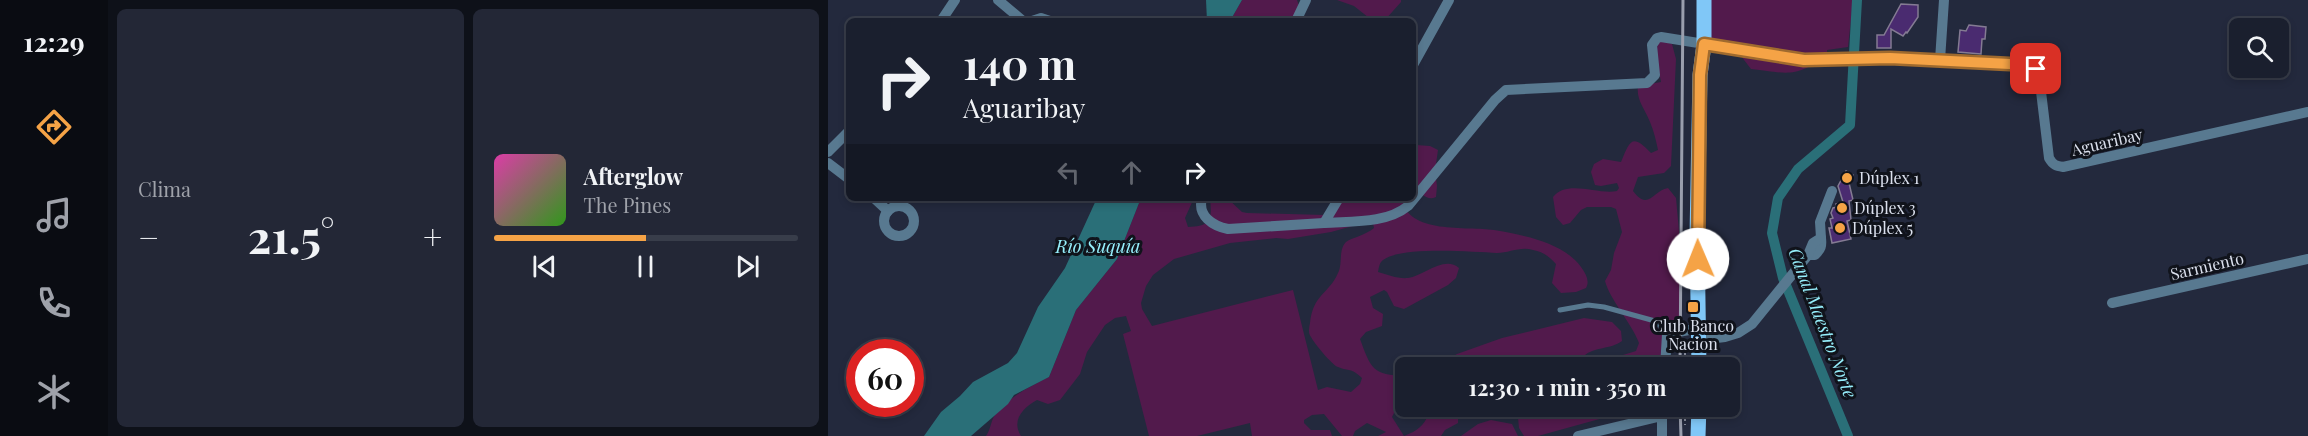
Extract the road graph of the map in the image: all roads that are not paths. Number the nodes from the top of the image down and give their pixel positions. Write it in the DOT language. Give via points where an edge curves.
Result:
graph roads {
  1 [pos="955,0"];
  2 [pos="998,0"];
  3 [pos="1306,0"];
  4 [pos="1449,0"];
  5 [pos="1704,0"];
  6 [pos="1944,0"];
  7 [pos="943,18"];
  8 [pos="1019,18"];
  9 [pos="1297,18"];
  10 [pos="1704,44"];
  11 [pos="1416,60"];
  12 [pos="1940,60"];
  13 [pos="2308,112"];
  14 [pos="846,134"];
  15 [pos="828,152"];
  16 [pos="828,163"];
  17 [pos="846,177"];
  18 [pos="1832,191"];
  19 [pos="1416,196"];
  20 [pos="877,201"];
  21 [pos="1202,201"];
  22 [pos="1337,201"];
  23 [pos="1412,201"];
  24 [pos="888,211"];
  25 [pos="1324,223"];
  26 [pos="2308,259"];
  27 [pos="2112,303"];
  28 [pos="1560,310"];
  29 [pos="1667,334"];
  30 [pos="1700,334"];
  31 [pos="1666,357"];
  32 [pos="1699,357"];
  33 [pos="1642,417"];
  34 [pos="1662,417"];
  35 [pos="1699,417"];
  36 [pos="1578,436"];
  37 [pos="1662,436"];
  38 [pos="1698,436"];
  1 -- 7 [label="street"];
  2 -- 8 [label="street"];
  3 -- 9 [label="street"];
  4 -- 11 [label="street"];
  5 -- 10 [label="main road"];
  6 -- 12 [label="street"];
  10 -- 12 [label="street, Aguaribay" via="1804,60"];
  10 -- 19 [label="street, Aguaribay" via="1666,36 1657,38 1652,45 1655,75 1641,85 1506,90"];
  10 -- 30 [label="main road" via="1697,236"];
  12 -- 13 [label="street, Aguaribay" via="2030,65 2036,69 2049,158 2052,164 2063,167"];
  14 -- 15 [label="street"];
  16 -- 17 [label="street"];
  18 -- 30 [label="street" via="1820,222 1819,251 1808,255 1752,324 1725,337"];
  20 -- 24 [label="street"];
  21 -- 25 [label="street" via="1206,218 1224,228"];
  22 -- 25 [label="street"];
  23 -- 25 [label="street, Aguaribay" via="1400,212 1381,218"];
  26 -- 27 [label="street, Sarmiento"];
  28 -- 29 [label="lane" via="1588,305 1604,307 1655,321"];
  29 -- 30 [label="street"];
  29 -- 31 [label="street"];
  30 -- 32 [label="main road"];
  33 -- 36 [label="street"];
  34 -- 37 [label="street"];
  35 -- 38 [label="main road"];
}
